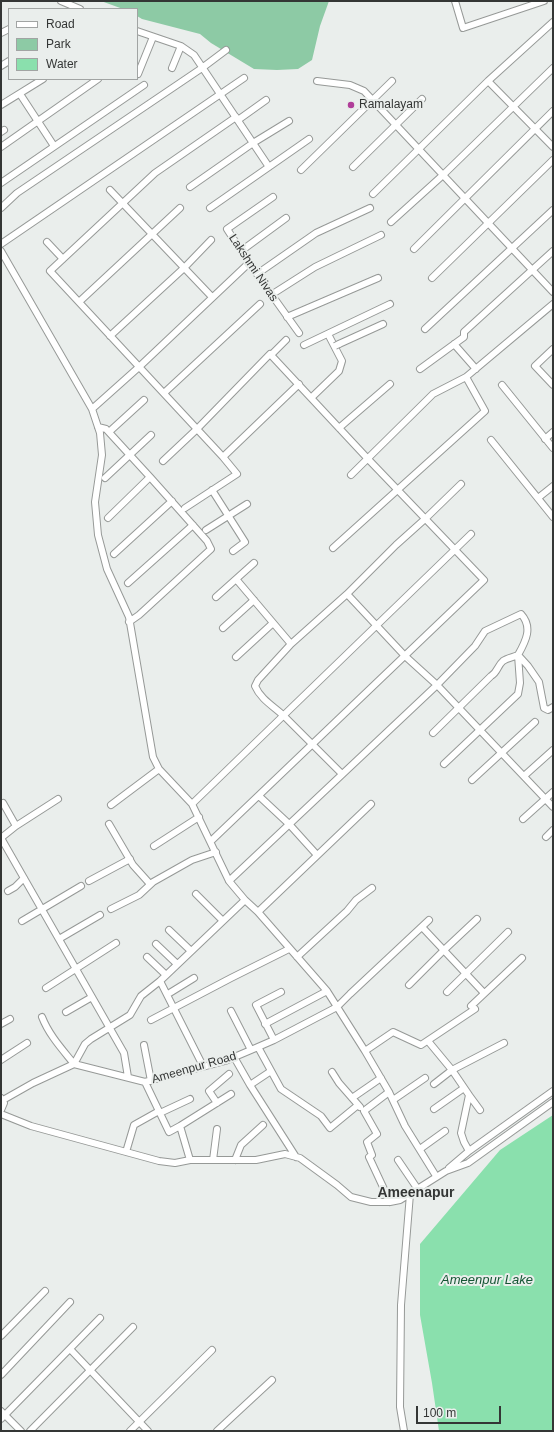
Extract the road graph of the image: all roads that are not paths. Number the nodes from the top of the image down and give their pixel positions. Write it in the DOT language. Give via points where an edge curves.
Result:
graph roads {
  1 [pos="62,1"];
  2 [pos="455,1"];
  3 [pos="544,1"];
  4 [pos="78,8"];
  5 [pos="553,22"];
  6 [pos="138,31"];
  7 [pos="152,37"];
  8 [pos="181,46"];
  9 [pos="226,50"];
  10 [pos="172,68"];
  11 [pos="202,68"];
  12 [pos="553,68"];
  13 [pos="138,74"];
  14 [pos="244,78"];
  15 [pos="41,80"];
  16 [pos="97,80"];
  17 [pos="317,81"];
  18 [pos="392,81"];
  19 [pos="488,81"];
  20 [pos="144,85"];
  21 [pos="20,94"];
  22 [pos="221,94"];
  23 [pos="422,99"];
  24 [pos="266,100"];
  25 [pos="372,100"];
  26 [pos="1,105"];
  27 [pos="513,106"];
  28 [pos="553,111"];
  29 [pos="237,118"];
  30 [pos="289,121"];
  31 [pos="37,122"];
  32 [pos="396,125"];
  33 [pos="535,129"];
  34 [pos="309,139"];
  35 [pos="253,143"];
  36 [pos="54,146"];
  37 [pos="1,147"];
  38 [pos="553,147"];
  39 [pos="418,148"];
  40 [pos="553,160"];
  41 [pos="269,167"];
  42 [pos="353,167"];
  43 [pos="301,170"];
  44 [pos="443,175"];
  45 [pos="1,183"];
  46 [pos="190,187"];
  47 [pos="110,190"];
  48 [pos="373,194"];
  49 [pos="273,197"];
  50 [pos="465,199"];
  51 [pos="122,203"];
  52 [pos="1,208"];
  53 [pos="180,208"];
  54 [pos="210,208"];
  55 [pos="370,208"];
  56 [pos="553,210"];
  57 [pos="286,218"];
  58 [pos="391,222"];
  59 [pos="489,223"];
  60 [pos="152,234"];
  61 [pos="381,235"];
  62 [pos="211,240"];
  63 [pos="48,242"];
  64 [pos="1,244"];
  65 [pos="512,248"];
  66 [pos="414,249"];
  67 [pos="241,250"];
  68 [pos="1,251"];
  69 [pos="553,251"];
  70 [pos="63,259"];
  71 [pos="249,263"];
  72 [pos="184,268"];
  73 [pos="532,270"];
  74 [pos="256,274"];
  75 [pos="378,278"];
  76 [pos="432,278"];
  77 [pos="553,292"];
  78 [pos="272,295"];
  79 [pos="212,297"];
  80 [pos="79,302"];
  81 [pos="260,304"];
  82 [pos="390,304"];
  83 [pos="553,304"];
  84 [pos="287,317"];
  85 [pos="383,324"];
  86 [pos="425,329"];
  87 [pos="299,333"];
  88 [pos="328,334"];
  89 [pos="110,336"];
  90 [pos="286,340"];
  91 [pos="454,344"];
  92 [pos="304,345"];
  93 [pos="337,345"];
  94 [pos="553,349"];
  95 [pos="271,355"];
  96 [pos="139,367"];
  97 [pos="420,369"];
  98 [pos="476,369"];
  99 [pos="466,378"];
  100 [pos="299,384"];
  101 [pos="390,384"];
  102 [pos="502,385"];
  103 [pos="553,385"];
  104 [pos="164,394"];
  105 [pos="311,398"];
  106 [pos="144,400"];
  107 [pos="92,409"];
  108 [pos="98,427"];
  109 [pos="339,428"];
  110 [pos="197,429"];
  111 [pos="109,432"];
  112 [pos="553,432"];
  113 [pos="151,435"];
  114 [pos="545,439"];
  115 [pos="491,440"];
  116 [pos="553,448"];
  117 [pos="130,455"];
  118 [pos="223,457"];
  119 [pos="368,460"];
  120 [pos="163,461"];
  121 [pos="351,475"];
  122 [pos="150,477"];
  123 [pos="105,478"];
  124 [pos="461,484"];
  125 [pos="553,486"];
  126 [pos="212,490"];
  127 [pos="397,490"];
  128 [pos="538,498"];
  129 [pos="172,501"];
  130 [pos="247,504"];
  131 [pos="185,508"];
  132 [pos="228,516"];
  133 [pos="553,517"];
  134 [pos="108,518"];
  135 [pos="425,519"];
  136 [pos="192,525"];
  137 [pos="206,530"];
  138 [pos="471,534"];
  139 [pos="333,548"];
  140 [pos="454,550"];
  141 [pos="233,551"];
  142 [pos="114,554"];
  143 [pos="254,563"];
  144 [pos="236,579"];
  145 [pos="128,583"];
  146 [pos="347,594"];
  147 [pos="216,597"];
  148 [pos="254,600"];
  149 [pos="129,622"];
  150 [pos="273,623"];
  151 [pos="377,625"];
  152 [pos="223,628"];
  153 [pos="291,644"];
  154 [pos="518,655"];
  155 [pos="405,656"];
  156 [pos="236,657"];
  157 [pos="437,685"];
  158 [pos="553,707"];
  159 [pos="458,708"];
  160 [pos="283,716"];
  161 [pos="535,722"];
  162 [pos="480,730"];
  163 [pos="433,733"];
  164 [pos="312,745"];
  165 [pos="553,750"];
  166 [pos="502,753"];
  167 [pos="444,764"];
  168 [pos="159,769"];
  169 [pos="342,774"];
  170 [pos="524,776"];
  171 [pos="472,780"];
  172 [pos="553,792"];
  173 [pos="259,796"];
  174 [pos="58,799"];
  175 [pos="546,799"];
  176 [pos="3,804"];
  177 [pos="192,804"];
  178 [pos="371,804"];
  179 [pos="111,805"];
  180 [pos="553,807"];
  181 [pos="200,817"];
  182 [pos="523,820"];
  183 [pos="109,824"];
  184 [pos="289,824"];
  185 [pos="16,826"];
  186 [pos="553,830"];
  187 [pos="546,837"];
  188 [pos="1,838"];
  189 [pos="211,841"];
  190 [pos="154,846"];
  191 [pos="216,852"];
  192 [pos="317,855"];
  193 [pos="130,860"];
  194 [pos="24,878"];
  195 [pos="89,881"];
  196 [pos="229,881"];
  197 [pos="150,884"];
  198 [pos="81,886"];
  199 [pos="372,888"];
  200 [pos="8,891"];
  201 [pos="196,894"];
  202 [pos="245,900"];
  203 [pos="42,910"];
  204 [pos="111,910"];
  205 [pos="258,912"];
  206 [pos="100,915"];
  207 [pos="477,919"];
  208 [pos="429,920"];
  209 [pos="22,921"];
  210 [pos="223,921"];
  211 [pos="422,927"];
  212 [pos="169,930"];
  213 [pos="508,932"];
  214 [pos="59,939"];
  215 [pos="116,943"];
  216 [pos="156,944"];
  217 [pos="289,949"];
  218 [pos="444,950"];
  219 [pos="191,951"];
  220 [pos="147,957"];
  221 [pos="297,957"];
  222 [pos="522,958"];
  223 [pos="177,964"];
  224 [pos="76,969"];
  225 [pos="465,973"];
  226 [pos="166,975"];
  227 [pos="194,978"];
  228 [pos="160,981"];
  229 [pos="409,985"];
  230 [pos="46,988"];
  231 [pos="327,991"];
  232 [pos="281,992"];
  233 [pos="446,992"];
  234 [pos="484,993"];
  235 [pos="168,994"];
  236 [pos="92,997"];
  237 [pos="174,1007"];
  238 [pos="337,1007"];
  239 [pos="231,1011"];
  240 [pos="66,1012"];
  241 [pos="42,1017"];
  242 [pos="10,1019"];
  243 [pos="150,1020"];
  244 [pos="1,1024"];
  245 [pos="265,1024"];
  246 [pos="109,1028"];
  247 [pos="274,1040"];
  248 [pos="428,1041"];
  249 [pos="27,1043"];
  250 [pos="504,1043"];
  251 [pos="144,1045"];
  252 [pos="258,1047"];
  253 [pos="251,1050"];
  254 [pos="365,1051"];
  255 [pos="234,1057"];
  256 [pos="1,1060"];
  257 [pos="74,1064"];
  258 [pos="203,1066"];
  259 [pos="452,1070"];
  260 [pos="271,1071"];
  261 [pos="332,1072"];
  262 [pos="229,1074"];
  263 [pos="128,1077"];
  264 [pos="381,1078"];
  265 [pos="425,1078"];
  266 [pos="148,1081"];
  267 [pos="434,1084"];
  268 [pos="250,1085"];
  269 [pos="464,1088"];
  270 [pos="553,1091"];
  271 [pos="389,1092"];
  272 [pos="231,1094"];
  273 [pos="469,1095"];
  274 [pos="352,1098"];
  275 [pos="2,1099"];
  276 [pos="190,1100"];
  277 [pos="393,1100"];
  278 [pos="553,1102"];
  279 [pos="217,1103"];
  280 [pos="358,1105"];
  281 [pos="434,1109"];
  282 [pos="1,1110"];
  283 [pos="480,1110"];
  284 [pos="364,1111"];
  285 [pos="159,1112"];
  286 [pos="1,1114"];
  287 [pos="262,1125"];
  288 [pos="180,1126"];
  289 [pos="217,1129"];
  290 [pos="445,1131"];
  291 [pos="420,1150"];
  292 [pos="469,1151"];
  293 [pos="126,1152"];
  294 [pos="296,1157"];
  295 [pos="190,1160"];
  296 [pos="213,1160"];
  297 [pos="235,1160"];
  298 [pos="398,1160"];
  299 [pos="446,1171"];
  300 [pos="436,1176"];
  301 [pos="417,1188"];
  302 [pos="410,1194"];
  303 [pos="390,1202"];
  304 [pos="45,1291"];
  305 [pos="70,1302"];
  306 [pos="100,1318"];
  307 [pos="133,1327"];
  308 [pos="1,1336"];
  309 [pos="70,1349"];
  310 [pos="212,1350"];
  311 [pos="90,1371"];
  312 [pos="1,1375"];
  313 [pos="272,1380"];
  314 [pos="2,1415"];
  315 [pos="140,1422"];
  316 [pos="21,1431"];
  317 [pos="30,1431"];
  318 [pos="130,1431"];
  319 [pos="148,1431"];
  320 [pos="217,1431"];
  321 [pos="404,1431"];
  1 -- 4 [label="street"];
  2 -- 3 [label="street" via="463,28"];
  5 -- 19 [label="street"];
  6 -- 7 [label="street"];
  7 -- 8 [label="street"];
  7 -- 13 [label="street"];
  8 -- 10 [label="street"];
  8 -- 11 [label="street" via="194,55"];
  9 -- 11 [label="street"];
  11 -- 22 [label="street"];
  11 -- 52 [label="street" via="17,193"];
  12 -- 27 [label="street"];
  14 -- 22 [label="street"];
  15 -- 21 [label="street"];
  16 -- 31 [label="street"];
  17 -- 25 [label="street" via="350,85 364,91"];
  18 -- 25 [label="street"];
  19 -- 27 [label="street"];
  19 -- 39 [label="street"];
  20 -- 36 [label="street"];
  21 -- 26 [label="street"];
  21 -- 31 [label="street"];
  22 -- 29 [label="street"];
  22 -- 64 [label="street"];
  23 -- 32 [label="street"];
  24 -- 29 [label="street"];
  25 -- 32 [label="street"];
  25 -- 43 [label="street"];
  27 -- 33 [label="street"];
  27 -- 44 [label="street"];
  28 -- 33 [label="street"];
  29 -- 35 [label="street"];
  29 -- 51 [label="street" via="156,173"];
  30 -- 35 [label="street"];
  31 -- 36 [label="street"];
  31 -- 37 [label="street"];
  32 -- 39 [label="street"];
  32 -- 42 [label="street"];
  33 -- 38 [label="street"];
  33 -- 50 [label="street"];
  34 -- 41 [label="street"];
  35 -- 41 [label="street"];
  35 -- 46 [label="street"];
  36 -- 45 [label="street"];
  39 -- 44 [label="street"];
  39 -- 48 [label="street"];
  40 -- 59 [label="street"];
  41 -- 54 [label="street"];
  44 -- 50 [label="street"];
  44 -- 58 [label="street"];
  47 -- 51 [label="street"];
  49 -- 67 [label="street, Lakshmi Nivas" via="227,229"];
  50 -- 59 [label="street"];
  50 -- 66 [label="street"];
  51 -- 60 [label="street"];
  51 -- 70 [label="street"];
  53 -- 60 [label="street"];
  55 -- 74 [label="street" via="316,233"];
  56 -- 65 [label="street"];
  57 -- 67 [label="street"];
  59 -- 65 [label="street"];
  59 -- 76 [label="street"];
  60 -- 72 [label="street"];
  60 -- 80 [label="street"];
  61 -- 78 [label="street" via="315,267"];
  62 -- 72 [label="street"];
  63 -- 70 [label="street"];
  65 -- 73 [label="street"];
  65 -- 86 [label="street"];
  67 -- 71 [label="street, Lakshmi Nivas"];
  68 -- 107 [label="street"];
  69 -- 73 [label="street"];
  70 -- 80 [label="street" via="50,271"];
  71 -- 74 [label="street, Lakshmi Nivas"];
  71 -- 79 [label="street"];
  72 -- 79 [label="street"];
  72 -- 89 [label="street"];
  73 -- 77 [label="street"];
  73 -- 91 [label="street"];
  74 -- 78 [label="street, Lakshmi Nivas"];
  75 -- 84 [label="street"];
  78 -- 84 [label="street, Lakshmi Nivas"];
  79 -- 96 [label="street"];
  80 -- 89 [label="street"];
  81 -- 104 [label="street"];
  82 -- 88 [label="street"];
  83 -- 98 [label="street"];
  84 -- 87 [label="street, Lakshmi Nivas"];
  85 -- 93 [label="street"];
  88 -- 92 [label="street"];
  88 -- 105 [label="street" via="342,361 339,371"];
  89 -- 96 [label="street"];
  90 -- 95 [label="street"];
  91 -- 97 [label="street"];
  91 -- 98 [label="street"];
  94 -- 103 [label="street" via="535,366"];
  95 -- 100 [label="street"];
  95 -- 110 [label="street"];
  96 -- 104 [label="street"];
  96 -- 107 [label="street"];
  98 -- 99 [label="street"];
  99 -- 119 [label="street" via="433,394"];
  99 -- 127 [label="street" via="485,411"];
  100 -- 105 [label="street"];
  100 -- 118 [label="street"];
  101 -- 109 [label="street"];
  102 -- 114 [label="street"];
  104 -- 110 [label="street"];
  105 -- 109 [label="street"];
  106 -- 111 [label="street"];
  107 -- 108 [label="street"];
  108 -- 111 [label="street"];
  108 -- 149 [label="street" via="102,455 95,502 98,535 107,569"];
  109 -- 119 [label="street"];
  110 -- 118 [label="street"];
  110 -- 120 [label="street"];
  111 -- 117 [label="street"];
  112 -- 114 [label="street"];
  113 -- 117 [label="street"];
  114 -- 116 [label="street"];
  115 -- 128 [label="street"];
  117 -- 122 [label="street"];
  117 -- 123 [label="street"];
  118 -- 126 [label="street" via="237,474"];
  119 -- 121 [label="street"];
  119 -- 127 [label="street"];
  122 -- 129 [label="street"];
  122 -- 134 [label="street"];
  124 -- 135 [label="street"];
  125 -- 128 [label="street"];
  126 -- 131 [label="street"];
  126 -- 132 [label="street"];
  127 -- 135 [label="street"];
  127 -- 139 [label="street"];
  128 -- 133 [label="street"];
  129 -- 136 [label="street"];
  129 -- 142 [label="street"];
  130 -- 132 [label="street"];
  132 -- 137 [label="street"];
  132 -- 141 [label="street" via="245,542"];
  135 -- 140 [label="street"];
  135 -- 146 [label="street"];
  136 -- 145 [label="street"];
  136 -- 149 [label="street" via="211,549"];
  138 -- 140 [label="street"];
  140 -- 151 [label="street"];
  140 -- 155 [label="street" via="484,580"];
  143 -- 144 [label="street"];
  144 -- 147 [label="street"];
  144 -- 148 [label="street"];
  146 -- 151 [label="street"];
  146 -- 153 [label="street"];
  148 -- 150 [label="street"];
  148 -- 152 [label="street"];
  149 -- 168 [label="street" via="153,757"];
  150 -- 153 [label="street"];
  150 -- 156 [label="street"];
  151 -- 155 [label="street"];
  151 -- 160 [label="street"];
  153 -- 160 [label="street" via="258,680 256,686 271,706"];
  154 -- 157 [label="street" via="528,633 526,621 521,614 485,631"];
  154 -- 158 [label="street" via="539,682 544,708 548,710"];
  154 -- 159 [label="street" via="504,660 496,673"];
  154 -- 162 [label="street" via="518,694"];
  155 -- 157 [label="street"];
  155 -- 164 [label="street"];
  157 -- 159 [label="street"];
  157 -- 169 [label="street"];
  159 -- 162 [label="street"];
  159 -- 163 [label="street"];
  160 -- 164 [label="street"];
  160 -- 177 [label="street"];
  161 -- 166 [label="street"];
  162 -- 166 [label="street"];
  162 -- 167 [label="street"];
  164 -- 169 [label="street"];
  164 -- 173 [label="street"];
  165 -- 170 [label="street"];
  166 -- 170 [label="street"];
  166 -- 171 [label="street"];
  168 -- 177 [label="street"];
  168 -- 179 [label="street"];
  169 -- 184 [label="street"];
  170 -- 175 [label="street"];
  172 -- 175 [label="street"];
  173 -- 184 [label="street"];
  173 -- 189 [label="street"];
  174 -- 185 [label="street"];
  175 -- 180 [label="street"];
  175 -- 182 [label="street"];
  176 -- 185 [label="street"];
  177 -- 181 [label="street"];
  178 -- 192 [label="street"];
  181 -- 189 [label="street"];
  181 -- 190 [label="street"];
  183 -- 193 [label="street"];
  184 -- 192 [label="street"];
  184 -- 196 [label="street"];
  185 -- 188 [label="street"];
  186 -- 187 [label="street"];
  188 -- 194 [label="street"];
  189 -- 191 [label="street"];
  191 -- 196 [label="street"];
  191 -- 197 [label="street" via="192,860"];
  192 -- 205 [label="street"];
  193 -- 195 [label="street"];
  193 -- 197 [label="street"];
  194 -- 200 [label="street"];
  194 -- 203 [label="street"];
  196 -- 202 [label="street"];
  197 -- 204 [label="street" via="139,895"];
  198 -- 203 [label="street"];
  199 -- 221 [label="street" via="356,900"];
  201 -- 210 [label="street"];
  202 -- 205 [label="street"];
  202 -- 210 [label="street"];
  203 -- 209 [label="street"];
  203 -- 214 [label="street"];
  205 -- 217 [label="street"];
  206 -- 214 [label="street"];
  207 -- 218 [label="street"];
  208 -- 211 [label="street, Ameenpur Road"];
  210 -- 219 [label="street"];
  211 -- 218 [label="street"];
  211 -- 238 [label="street, Ameenpur Road"];
  212 -- 219 [label="street"];
  213 -- 225 [label="street"];
  214 -- 224 [label="street"];
  215 -- 224 [label="street"];
  216 -- 223 [label="street"];
  217 -- 221 [label="street"];
  217 -- 237 [label="street"];
  218 -- 225 [label="street"];
  218 -- 229 [label="street"];
  219 -- 223 [label="street"];
  220 -- 226 [label="street"];
  221 -- 231 [label="street"];
  222 -- 234 [label="street"];
  223 -- 226 [label="street"];
  224 -- 230 [label="street"];
  224 -- 236 [label="street"];
  225 -- 233 [label="street"];
  225 -- 234 [label="street"];
  226 -- 228 [label="street"];
  227 -- 235 [label="street"];
  228 -- 235 [label="street"];
  228 -- 246 [label="street" via="141,996 130,1014"];
  231 -- 238 [label="street"];
  231 -- 245 [label="street"];
  232 -- 245 [label="street" via="256,1005"];
  234 -- 248 [label="street" via="473,1008"];
  235 -- 237 [label="street"];
  236 -- 240 [label="street"];
  236 -- 246 [label="street"];
  237 -- 243 [label="street"];
  237 -- 258 [label="street"];
  238 -- 247 [label="street, Ameenpur Road"];
  238 -- 254 [label="street"];
  239 -- 253 [label="street"];
  241 -- 257 [label="street" via="45,1026"];
  242 -- 244 [label="street"];
  245 -- 247 [label="street"];
  246 -- 257 [label="street" via="90,1039"];
  246 -- 263 [label="street" via="124,1053"];
  247 -- 252 [label="street, Ameenpur Road"];
  248 -- 254 [label="street" via="421,1045 393,1032"];
  248 -- 259 [label="street"];
  249 -- 256 [label="street"];
  250 -- 259 [label="street"];
  251 -- 266 [label="street"];
  252 -- 253 [label="street, Ameenpur Road"];
  252 -- 260 [label="street"];
  253 -- 255 [label="street, Ameenpur Road"];
  254 -- 264 [label="street"];
  255 -- 258 [label="street, Ameenpur Road"];
  255 -- 268 [label="street"];
  257 -- 263 [label="street, Ameenpur Road"];
  257 -- 275 [label="street"];
  258 -- 266 [label="street, Ameenpur Road"];
  259 -- 267 [label="street"];
  259 -- 269 [label="street"];
  260 -- 268 [label="street"];
  260 -- 280 [label="street" via="281,1089 321,1116 330,1128"];
  261 -- 274 [label="street"];
  262 -- 279 [label="street" via="209,1091"];
  263 -- 266 [label="street, Ameenpur Road"];
  264 -- 271 [label="street"];
  264 -- 274 [label="street"];
  265 -- 277 [label="street"];
  266 -- 285 [label="street"];
  268 -- 294 [label="street"];
  269 -- 273 [label="street"];
  269 -- 281 [label="street"];
  270 -- 292 [label="street"];
  271 -- 277 [label="street"];
  271 -- 284 [label="street"];
  272 -- 279 [label="street"];
  273 -- 283 [label="street"];
  273 -- 292 [label="street" via="461,1133"];
  274 -- 280 [label="street"];
  275 -- 282 [label="street" via="4,1105"];
  276 -- 285 [label="street"];
  277 -- 291 [label="street"];
  278 -- 299 [label="street" via="468,1163"];
  279 -- 288 [label="street"];
  280 -- 284 [label="street"];
  284 -- 303 [label="street" via="377,1134 366,1142 372,1155 369,1157"];
  285 -- 288 [label="street" via="169,1132"];
  285 -- 293 [label="street" via="134,1125"];
  286 -- 293 [label="street" via="30,1126"];
  287 -- 297 [label="street" via="241,1145"];
  288 -- 295 [label="street"];
  289 -- 296 [label="street"];
  290 -- 291 [label="street"];
  291 -- 300 [label="street"];
  292 -- 299 [label="street"];
  293 -- 295 [label="street" via="175,1163"];
  294 -- 297 [label="street" via="284,1154 256,1160"];
  294 -- 303 [label="street" via="351,1197 370,1202"];
  295 -- 296 [label="street"];
  296 -- 297 [label="street"];
  298 -- 301 [label="street"];
  299 -- 300 [label="street"];
  300 -- 301 [label="street"];
  301 -- 302 [label="street"];
  302 -- 303 [label="street"];
  302 -- 321 [label="street" via="401,1305 400,1406"];
  304 -- 308 [label="street"];
  305 -- 312 [label="street"];
  306 -- 309 [label="street"];
  307 -- 311 [label="street"];
  309 -- 311 [label="street"];
  309 -- 314 [label="street"];
  310 -- 315 [label="street"];
  311 -- 315 [label="street"];
  311 -- 317 [label="street"];
  313 -- 320 [label="street"];
  314 -- 316 [label="street"];
  315 -- 318 [label="street"];
  315 -- 319 [label="street"];
}
